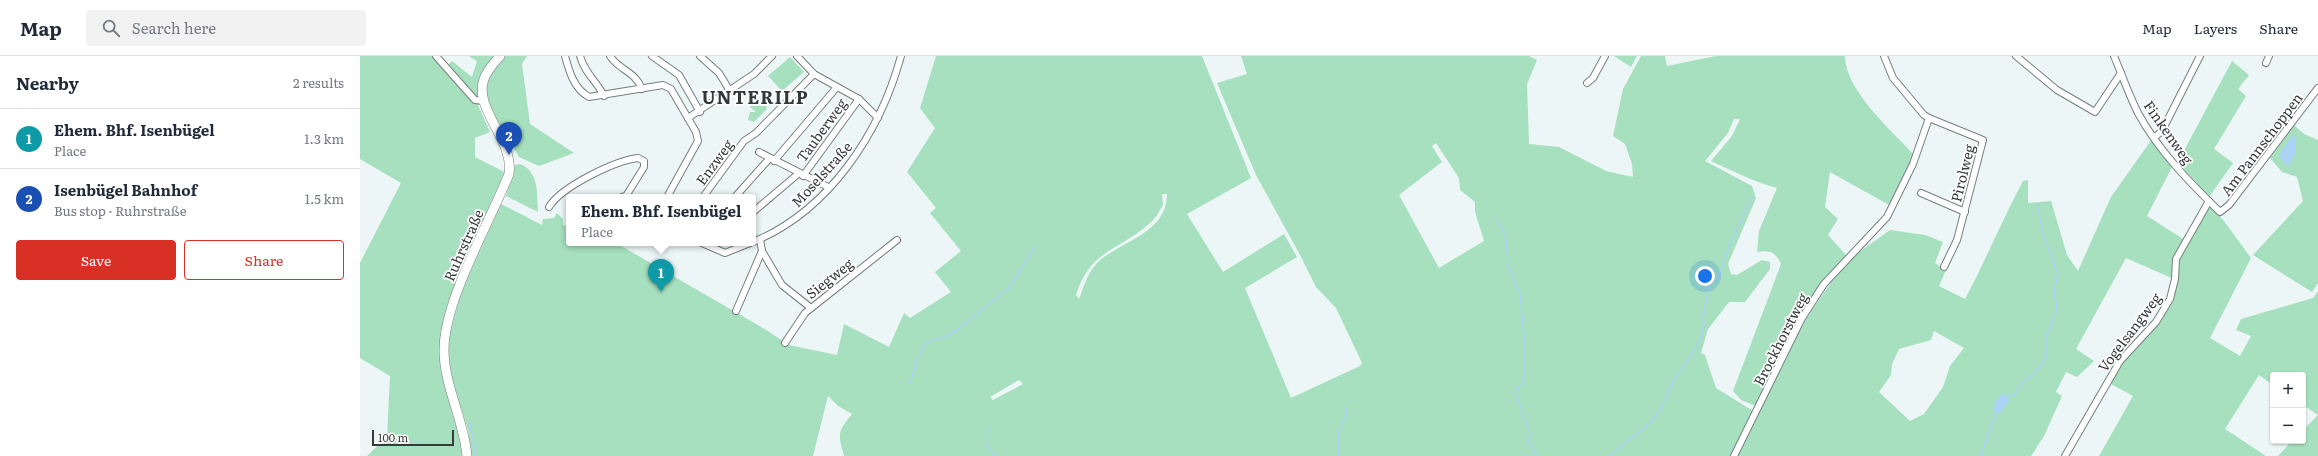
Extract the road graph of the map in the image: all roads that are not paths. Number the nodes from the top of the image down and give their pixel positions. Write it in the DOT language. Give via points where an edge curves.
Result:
graph roads {
  1 [pos="436,56"];
  2 [pos="500,56"];
  3 [pos="565,56"];
  4 [pos="580,56"];
  5 [pos="610,56"];
  6 [pos="652,56"];
  7 [pos="700,56"];
  8 [pos="772,56"];
  9 [pos="797,56"];
  10 [pos="901,56"];
  11 [pos="1605,56"];
  12 [pos="1884,56"];
  13 [pos="2016,56"];
  14 [pos="2114,56"];
  15 [pos="2200,56"];
  16 [pos="2269,56"];
  17 [pos="2266,63"];
  18 [pos="2121,73"];
  19 [pos="814,74"];
  20 [pos="1587,83"];
  21 [pos="837,87"];
  22 [pos="642,88"];
  23 [pos="2318,88"];
  24 [pos="730,91"];
  25 [pos="604,96"];
  26 [pos="859,99"];
  27 [pos="484,101"];
  28 [pos="700,112"];
  29 [pos="688,118"];
  30 [pos="878,118"];
  31 [pos="1929,118"];
  32 [pos="2155,137"];
  33 [pos="759,152"];
  34 [pos="772,160"];
  35 [pos="801,175"];
  36 [pos="828,187"];
  37 [pos="1921,193"];
  38 [pos="628,194"];
  39 [pos="669,194"];
  40 [pos="705,194"];
  41 [pos="738,194"];
  42 [pos="2209,201"];
  43 [pos="549,207"];
  44 [pos="756,210"];
  45 [pos="1965,212"];
  46 [pos="2220,212"];
  47 [pos="760,239"];
  48 [pos="897,240"];
  49 [pos="756,241"];
  50 [pos="710,246"];
  51 [pos="741,246"];
  52 [pos="762,251"];
  53 [pos="1944,267"];
  54 [pos="811,308"];
  55 [pos="736,311"];
  56 [pos="785,343"];
  57 [pos="467,456"];
  58 [pos="1734,456"];
  59 [pos="2065,456"];
  1 -- 27 [label="street" via="475,100"];
  2 -- 27 [label="main road, Ruhrstraße" via="484,79"];
  3 -- 25 [label="street" via="575,84 582,93 588,97"];
  4 -- 25 [label="street" via="586,73 599,85"];
  5 -- 22 [label="street" via="616,64 636,76"];
  6 -- 28 [label="street" via="679,75"];
  7 -- 24 [label="street" via="719,73"];
  8 -- 24 [label="street" via="754,74"];
  9 -- 19 [label="street"];
  10 -- 30 [label="street, Moselstraße" via="892,88"];
  11 -- 20 [label="street"];
  12 -- 31 [label="street" via="1893,78"];
  13 -- 18 [label="street" via="2057,90 2095,112"];
  14 -- 18 [label="street, Finkenweg"];
  15 -- 32 [label="street" via="2162,130"];
  16 -- 17 [label="street"];
  18 -- 32 [label="street, Finkenweg" via="2139,113"];
  19 -- 21 [label="street"];
  19 -- 40 [label="street, Enzweg" via="756,133 744,141"];
  21 -- 26 [label="street"];
  21 -- 34 [label="street"];
  22 -- 25 [label="street"];
  22 -- 29 [label="street" via="663,85 671,89"];
  23 -- 46 [label="street, Am Pannschoppen" via="2229,206"];
  24 -- 28 [label="street"];
  26 -- 30 [label="street"];
  26 -- 35 [label="street, Tauberweg"];
  27 -- 57 [label="main road, Ruhrstraße" via="507,147 510,167 508,179 458,291 446,330 446,372 466,438"];
  28 -- 29 [label="street"];
  29 -- 39 [label="street" via="698,141"];
  30 -- 36 [label="street, Moselstraße" via="862,145"];
  31 -- 45 [label="street, Pirolweg" via="1983,140"];
  31 -- 58 [label="street, Brockhorstweg" via="1913,164 1883,224 1832,274 1814,297"];
  32 -- 42 [label="street, Finkenweg" via="2172,161"];
  33 -- 34 [label="street"];
  34 -- 35 [label="street"];
  34 -- 41 [label="street"];
  35 -- 36 [label="street"];
  35 -- 44 [label="street, Tauberweg"];
  36 -- 47 [label="street, Moselstraße" via="801,214"];
  37 -- 45 [label="street, Pirolweg"];
  38 -- 43 [label="street" via="644,167 644,161 638,158 596,171 554,200"];
  42 -- 46 [label="street, Finkenweg"];
  42 -- 59 [label="street, Vogelsangweg" via="2176,259 2170,299 2156,322 2120,361"];
  45 -- 53 [label="street, Pirolweg" via="1957,240"];
  47 -- 49 [label="street, Moselstraße"];
  47 -- 52 [label="street"];
  48 -- 54 [label="street, Siegweg"];
  50 -- 51 [label="street" via="725,252"];
  52 -- 54 [label="street" via="782,286"];
  52 -- 55 [label="street"];
  54 -- 56 [label="street, Siegweg"];
}
